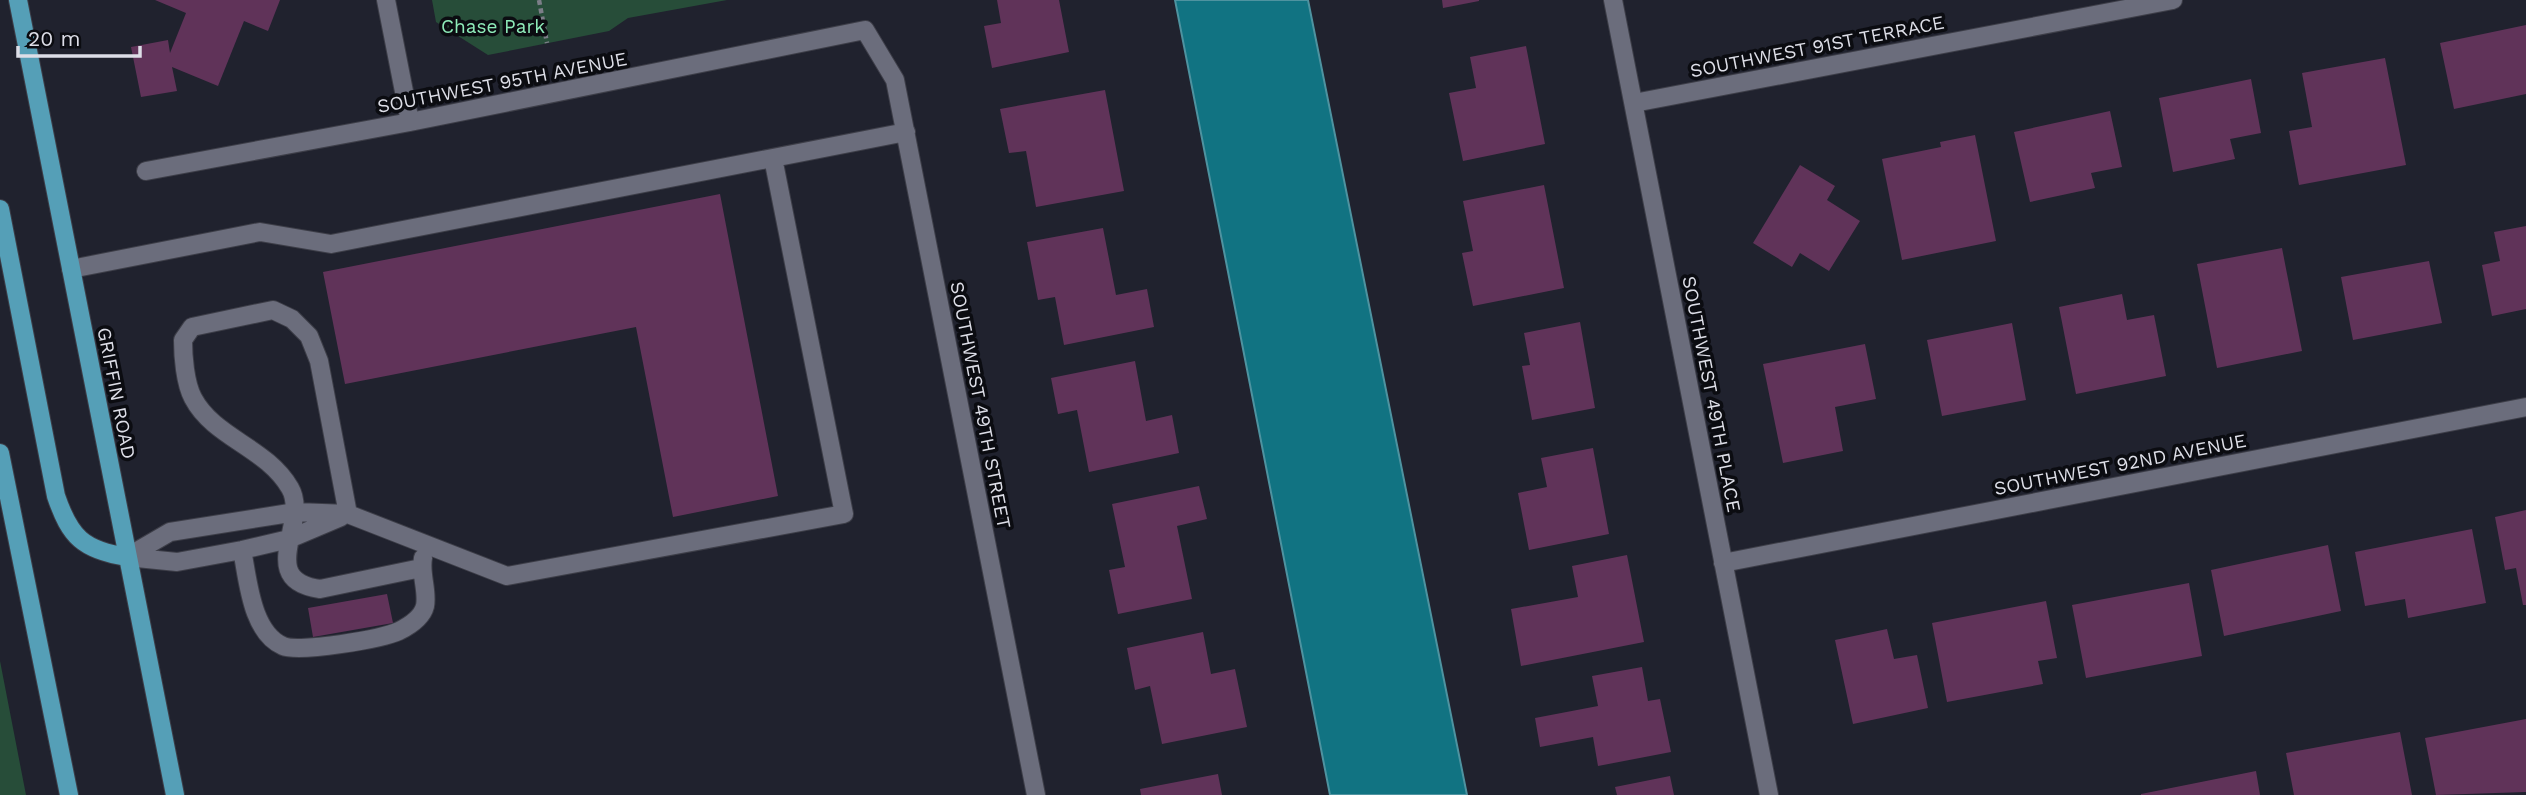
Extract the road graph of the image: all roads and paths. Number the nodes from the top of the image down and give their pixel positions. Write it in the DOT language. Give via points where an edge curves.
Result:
graph roads {
  1 [pos="18,0"];
  2 [pos="386,0"];
  3 [pos="539,0"];
  4 [pos="1613,0"];
  5 [pos="2173,0"];
  6 [pos="865,30"];
  7 [pos="547,43"];
  8 [pos="1634,103"];
  9 [pos="410,122"];
  10 [pos="906,132"];
  11 [pos="773,158"];
  12 [pos="146,171"];
  13 [pos="0,209"];
  14 [pos="71,269"];
  15 [pos="2526,407"];
  16 [pos="0,453"];
  17 [pos="296,512"];
  18 [pos="348,514"];
  19 [pos="289,539"];
  20 [pos="425,543"];
  21 [pos="242,550"];
  22 [pos="127,557"];
  23 [pos="1723,563"];
  24 [pos="421,568"];
  25 [pos="69,795"];
  26 [pos="175,795"];
  27 [pos="1036,795"];
  28 [pos="1769,795"];
  1 -- 14 [label="main road, GRIFFIN ROAD"];
  2 -- 9 [label="street"];
  3 -- 7 [label="path"];
  4 -- 8 [label="street, SOUTHWEST 49TH PLACE"];
  5 -- 8 [label="street, SOUTHWEST 91ST TERRACE"];
  6 -- 9 [label="street, SOUTHWEST 95TH AVENUE"];
  6 -- 10 [label="street, SOUTHWEST 49TH STREET" via="895,80"];
  8 -- 23 [label="street, SOUTHWEST 49TH PLACE"];
  9 -- 12 [label="street, SOUTHWEST 95TH AVENUE"];
  10 -- 11 [label="street"];
  10 -- 27 [label="street, SOUTHWEST 49TH STREET"];
  11 -- 14 [label="street" via="331,244 260,232"];
  11 -- 20 [label="street" via="844,514 507,576"];
  13 -- 22 [label="main road" via="63,516 75,537 100,553"];
  14 -- 22 [label="main road, GRIFFIN ROAD"];
  15 -- 23 [label="street, SOUTHWEST 92ND AVENUE"];
  16 -- 25 [label="main road"];
  17 -- 18 [label="street"];
  17 -- 18 [label="street" via="292,491 276,466 211,421 192,397 183,340 192,327 273,310 292,318 309,336 319,361"];
  17 -- 19 [label="street"];
  17 -- 22 [label="street" via="170,532"];
  18 -- 19 [label="street"];
  18 -- 20 [label="street"];
  19 -- 21 [label="street"];
  19 -- 24 [label="street" via="285,556 292,576 304,587 320,589"];
  20 -- 24 [label="street"];
  21 -- 22 [label="street" via="177,562"];
  21 -- 24 [label="street" via="255,612 266,631 282,645 305,649 396,633 415,622 425,606"];
  22 -- 26 [label="main road, GRIFFIN ROAD"];
  23 -- 28 [label="street, SOUTHWEST 49TH PLACE"];
}
